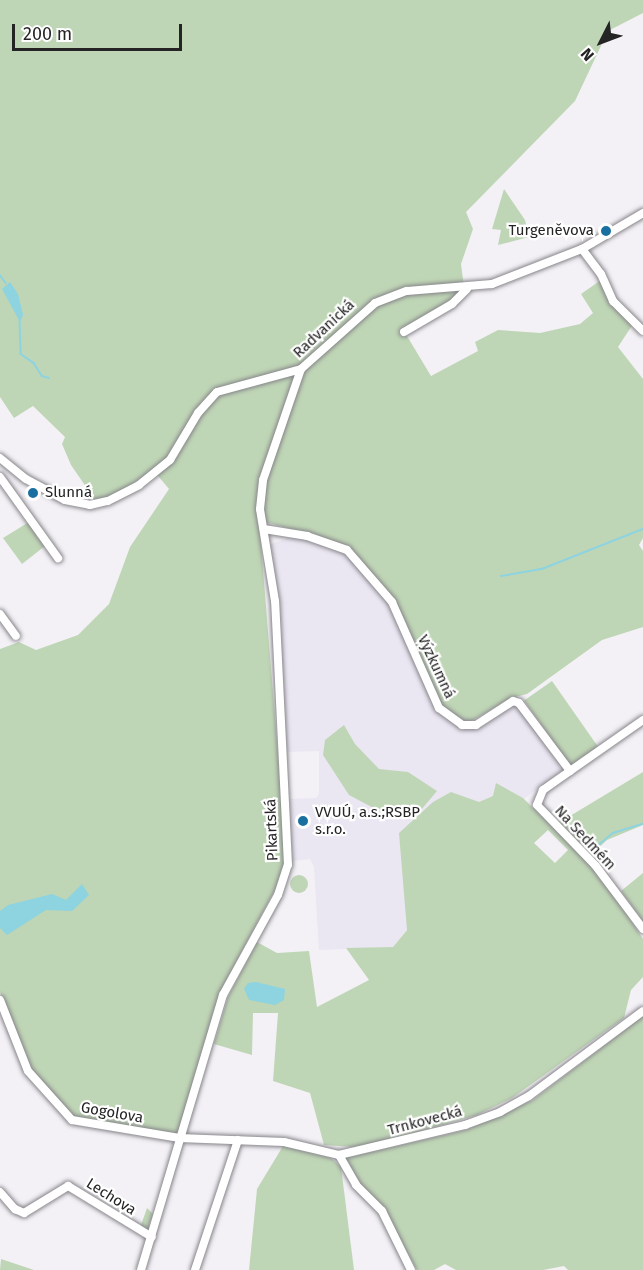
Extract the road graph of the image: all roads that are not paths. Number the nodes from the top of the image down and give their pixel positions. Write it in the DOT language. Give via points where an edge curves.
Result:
graph roads {
  1 [pos="643,213"];
  2 [pos="582,249"];
  3 [pos="467,289"];
  4 [pos="643,331"];
  5 [pos="404,332"];
  6 [pos="301,369"];
  7 [pos="1,459"];
  8 [pos="0,477"];
  9 [pos="264,529"];
  10 [pos="58,558"];
  11 [pos="0,614"];
  12 [pos="16,636"];
  13 [pos="643,720"];
  14 [pos="570,771"];
  15 [pos="643,929"];
  16 [pos="0,999"];
  17 [pos="643,1011"];
  18 [pos="182,1138"];
  19 [pos="238,1140"];
  20 [pos="339,1155"];
  21 [pos="0,1192"];
  22 [pos="152,1237"];
  23 [pos="141,1270"];
  24 [pos="195,1270"];
  25 [pos="411,1270"];
  1 -- 2 [label="street, Radvanická"];
  2 -- 3 [label="street, Radvanická" via="492,284"];
  2 -- 4 [label="street" via="601,274 613,301"];
  3 -- 5 [label="street" via="452,304"];
  3 -- 6 [label="street, Radvanická" via="407,291 380,300 358,315 318,358"];
  6 -- 7 [label="street, Radvanická" via="217,392 198,413 170,460 139,485 103,503 81,505 57,497"];
  6 -- 9 [label="street, Pikartská" via="263,480 260,509"];
  8 -- 10 [label="street"];
  9 -- 14 [label="street, Výzkumná" via="307,536 347,550 392,602 439,708 468,726 513,701 519,703"];
  9 -- 18 [label="street, Pikartská" via="275,601 289,857 278,896 223,995"];
  11 -- 12 [label="street"];
  13 -- 14 [label="street"];
  14 -- 15 [label="street, Na Sedmém" via="543,790 537,806 595,865"];
  16 -- 18 [label="street, Gogolova" via="27,1071 68,1118 85,1125"];
  17 -- 20 [label="street, Trnkovecká" via="529,1096 500,1112 465,1125"];
  18 -- 19 [label="street, Trnkovecká"];
  18 -- 22 [label="street, Pikartská"];
  19 -- 20 [label="street, Trnkovecká" via="284,1142"];
  19 -- 24 [label="street"];
  20 -- 25 [label="street" via="357,1185 381,1211"];
  21 -- 22 [label="street, Lechova" via="24,1213 68,1186"];
  22 -- 23 [label="street, Pikartská"];
}
